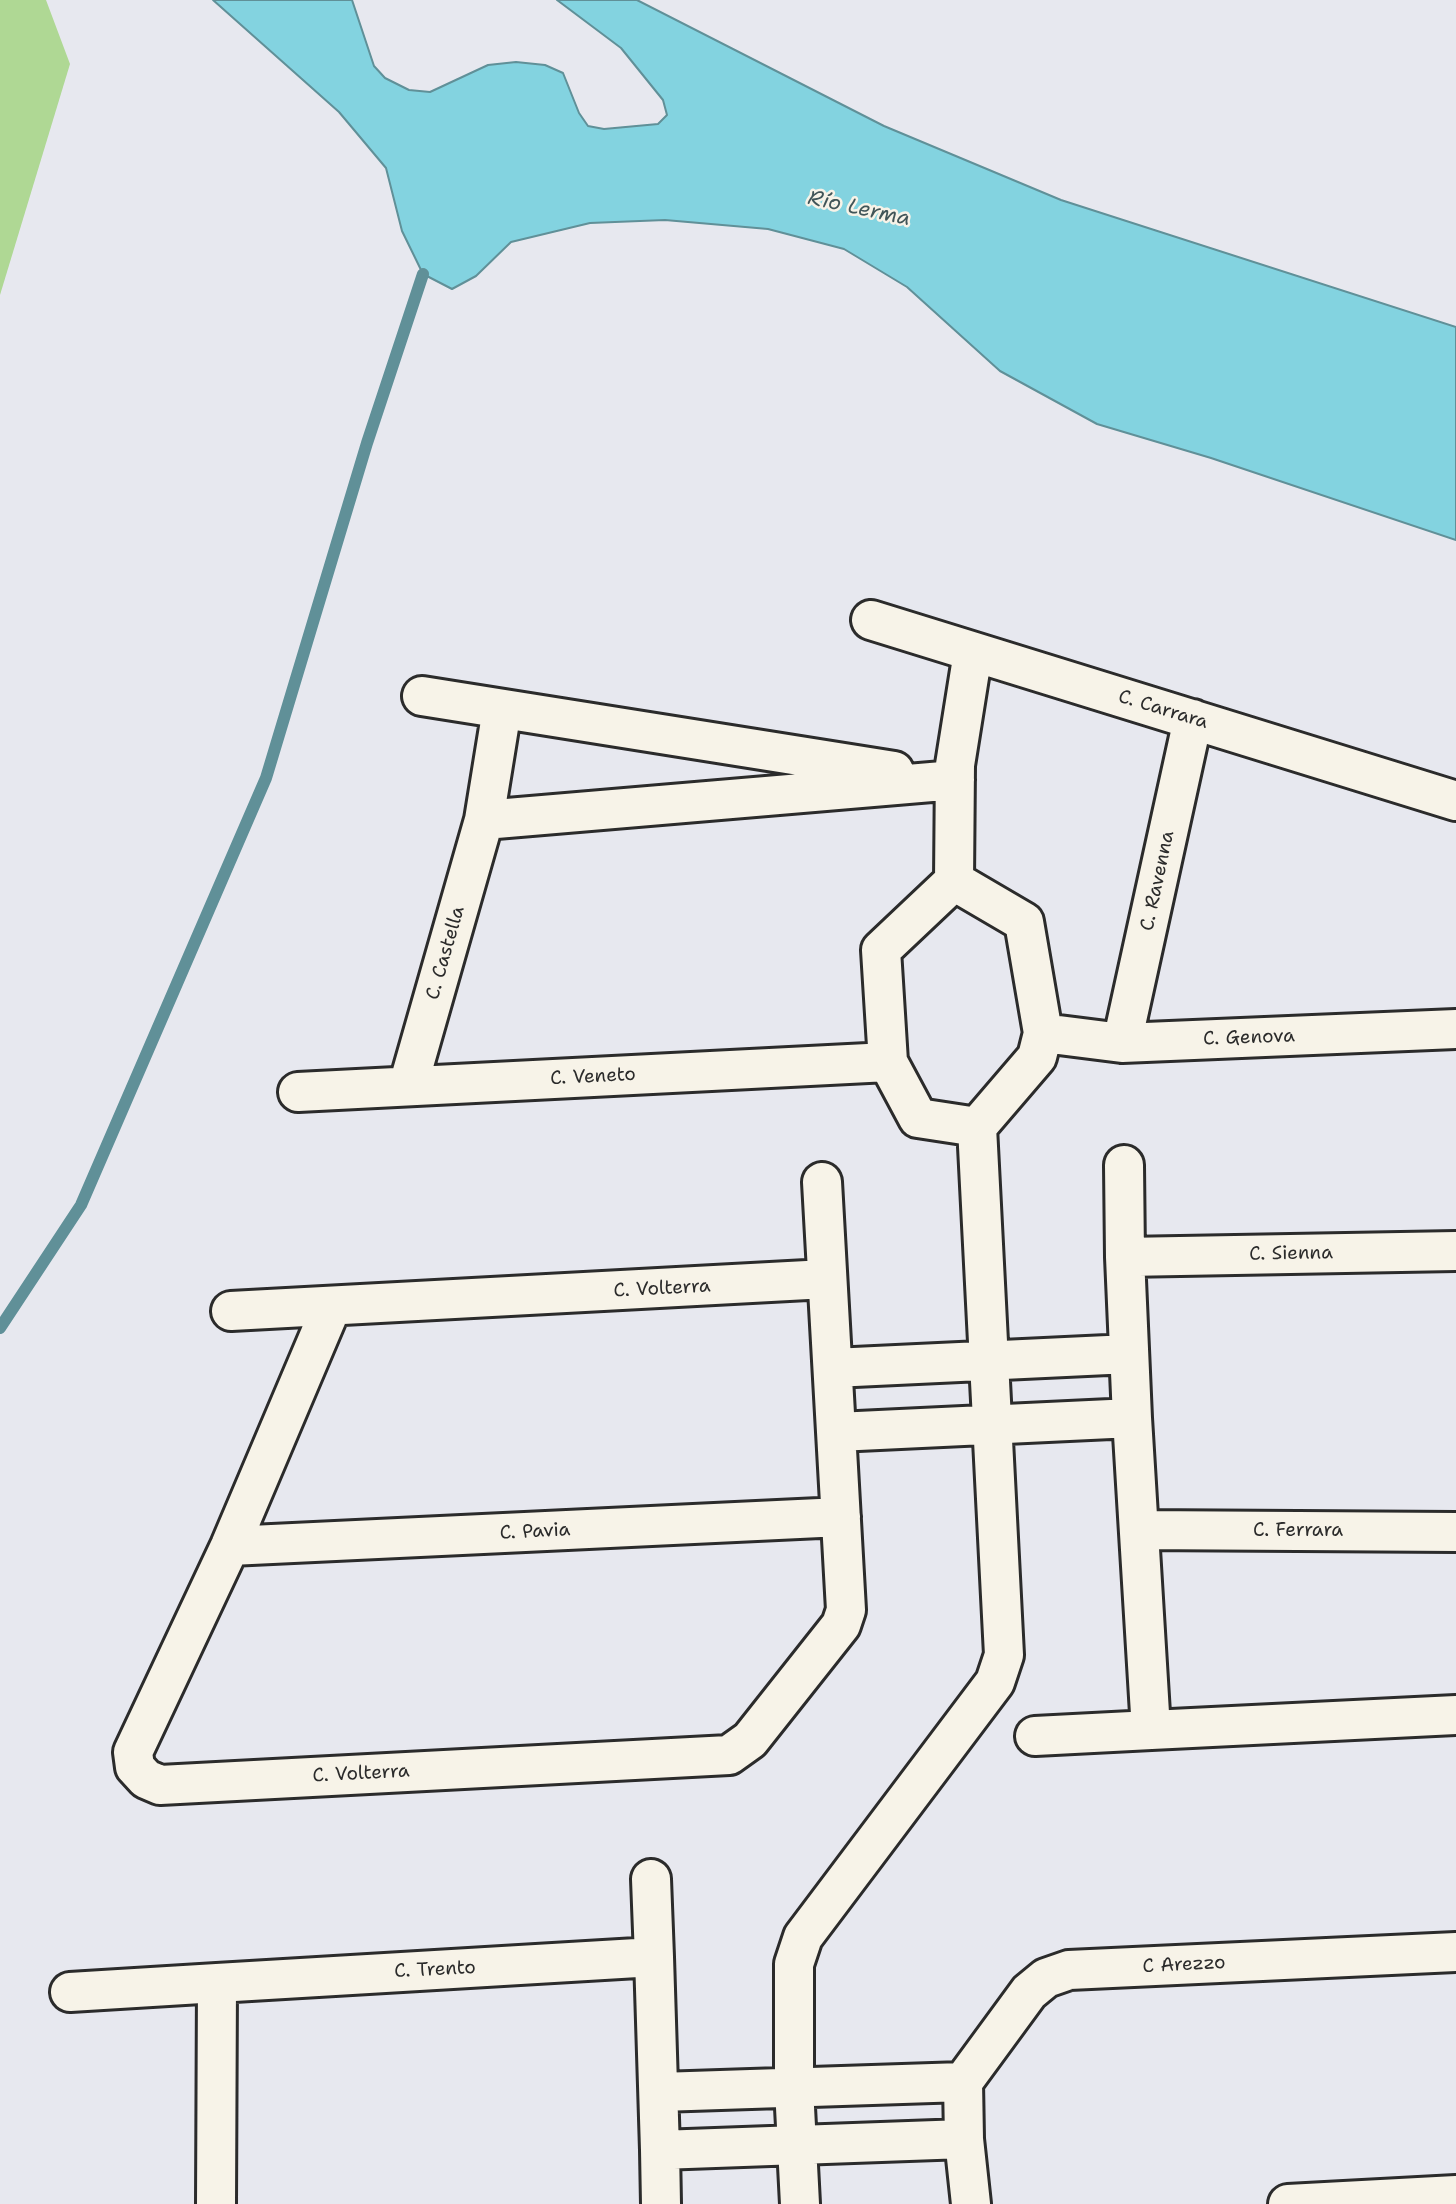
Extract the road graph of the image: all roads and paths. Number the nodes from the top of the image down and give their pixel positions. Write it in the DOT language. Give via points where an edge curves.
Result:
graph roads {
  1 [pos="871,620"];
  2 [pos="973,652"];
  3 [pos="422,696"];
  4 [pos="502,709"];
  5 [pos="1193,719"];
  6 [pos="955,780"];
  7 [pos="1456,801"];
  8 [pos="484,820"];
  9 [pos="954,881"];
  10 [pos="1456,1029"];
  11 [pos="1043,1033"];
  12 [pos="1122,1043"];
  13 [pos="888,1062"];
  14 [pos="408,1086"];
  15 [pos="298,1092"];
  16 [pos="978,1127"];
  17 [pos="1124,1165"];
  18 [pos="822,1182"];
  19 [pos="1456,1251"];
  20 [pos="1125,1257"];
  21 [pos="826,1279"];
  22 [pos="331,1308"];
  23 [pos="231,1311"];
  24 [pos="1129,1354"];
  25 [pos="989,1359"];
  26 [pos="833,1368"];
  27 [pos="1132,1418"];
  28 [pos="993,1424"];
  29 [pos="837,1432"];
  30 [pos="841,1517"];
  31 [pos="1139,1530"];
  32 [pos="1456,1532"];
  33 [pos="230,1546"];
  34 [pos="1456,1715"];
  35 [pos="1151,1730"];
  36 [pos="1035,1736"];
  37 [pos="651,1879"];
  38 [pos="1456,1952"];
  39 [pos="654,1956"];
  40 [pos="217,1983"];
  41 [pos="71,1992"];
  42 [pos="963,2082"];
  43 [pos="794,2088"];
  44 [pos="660,2092"];
  45 [pos="964,2139"];
  46 [pos="795,2144"];
  47 [pos="660,2150"];
  48 [pos="1456,2195"];
  49 [pos="216,2204"];
  50 [pos="661,2204"];
  51 [pos="800,2204"];
  52 [pos="971,2204"];
  53 [pos="1288,2204"];
  1 -- 2 [label="street, C. Carrara"];
  2 -- 5 [label="street, C. Carrara"];
  2 -- 6 [label="street"];
  3 -- 4 [label="street"];
  4 -- 6 [label="street"];
  4 -- 8 [label="street, C. Castella"];
  5 -- 7 [label="street, C. Carrara"];
  5 -- 12 [label="street, C. Ravenna"];
  6 -- 8 [label="street"];
  6 -- 9 [label="street"];
  8 -- 14 [label="street, C. Castella"];
  9 -- 11 [label="street" via="1024,922"];
  9 -- 13 [label="street" via="881,950"];
  10 -- 12 [label="street, C. Genova"];
  11 -- 12 [label="street, C. Genova"];
  11 -- 16 [label="street" via="1037,1057"];
  13 -- 14 [label="street, C. Veneto"];
  13 -- 16 [label="street" via="918,1118"];
  14 -- 15 [label="street, C. Veneto"];
  16 -- 25 [label="street"];
  17 -- 20 [label="street"];
  18 -- 21 [label="street, C. Volterra"];
  19 -- 20 [label="street, C. Sienna"];
  20 -- 24 [label="street"];
  21 -- 22 [label="street, C. Volterra"];
  21 -- 26 [label="street, C. Volterra"];
  22 -- 23 [label="street, C. Volterra"];
  22 -- 33 [label="street, C. Volterra"];
  24 -- 25 [label="street"];
  24 -- 27 [label="street"];
  25 -- 26 [label="street"];
  25 -- 28 [label="street"];
  26 -- 29 [label="street, C. Volterra"];
  27 -- 28 [label="street"];
  27 -- 31 [label="street"];
  28 -- 29 [label="street"];
  28 -- 43 [label="street" via="1004,1655 995,1682 803,1937 794,1964"];
  29 -- 30 [label="street, C. Volterra"];
  30 -- 33 [label="street, C. Pavia"];
  30 -- 33 [label="street, C. Volterra" via="844,1618 750,1740 729,1755 160,1784 146,1779 135,1767 133,1752"];
  31 -- 32 [label="street, C. Ferrara"];
  31 -- 35 [label="street"];
  34 -- 35 [label="street"];
  35 -- 36 [label="street"];
  37 -- 39 [label="street"];
  38 -- 42 [label="street, C Arezzo" via="1069,1970 1046,1978 1029,1992"];
  39 -- 40 [label="street, C. Trento"];
  39 -- 44 [label="street"];
  40 -- 41 [label="street, C. Trento"];
  40 -- 49 [label="street"];
  42 -- 43 [label="street"];
  42 -- 45 [label="street"];
  43 -- 44 [label="street"];
  43 -- 46 [label="street"];
  44 -- 47 [label="street"];
  45 -- 46 [label="street"];
  45 -- 52 [label="street"];
  46 -- 47 [label="street"];
  46 -- 51 [label="street"];
  47 -- 50 [label="street"];
  48 -- 53 [label="street"];
}
